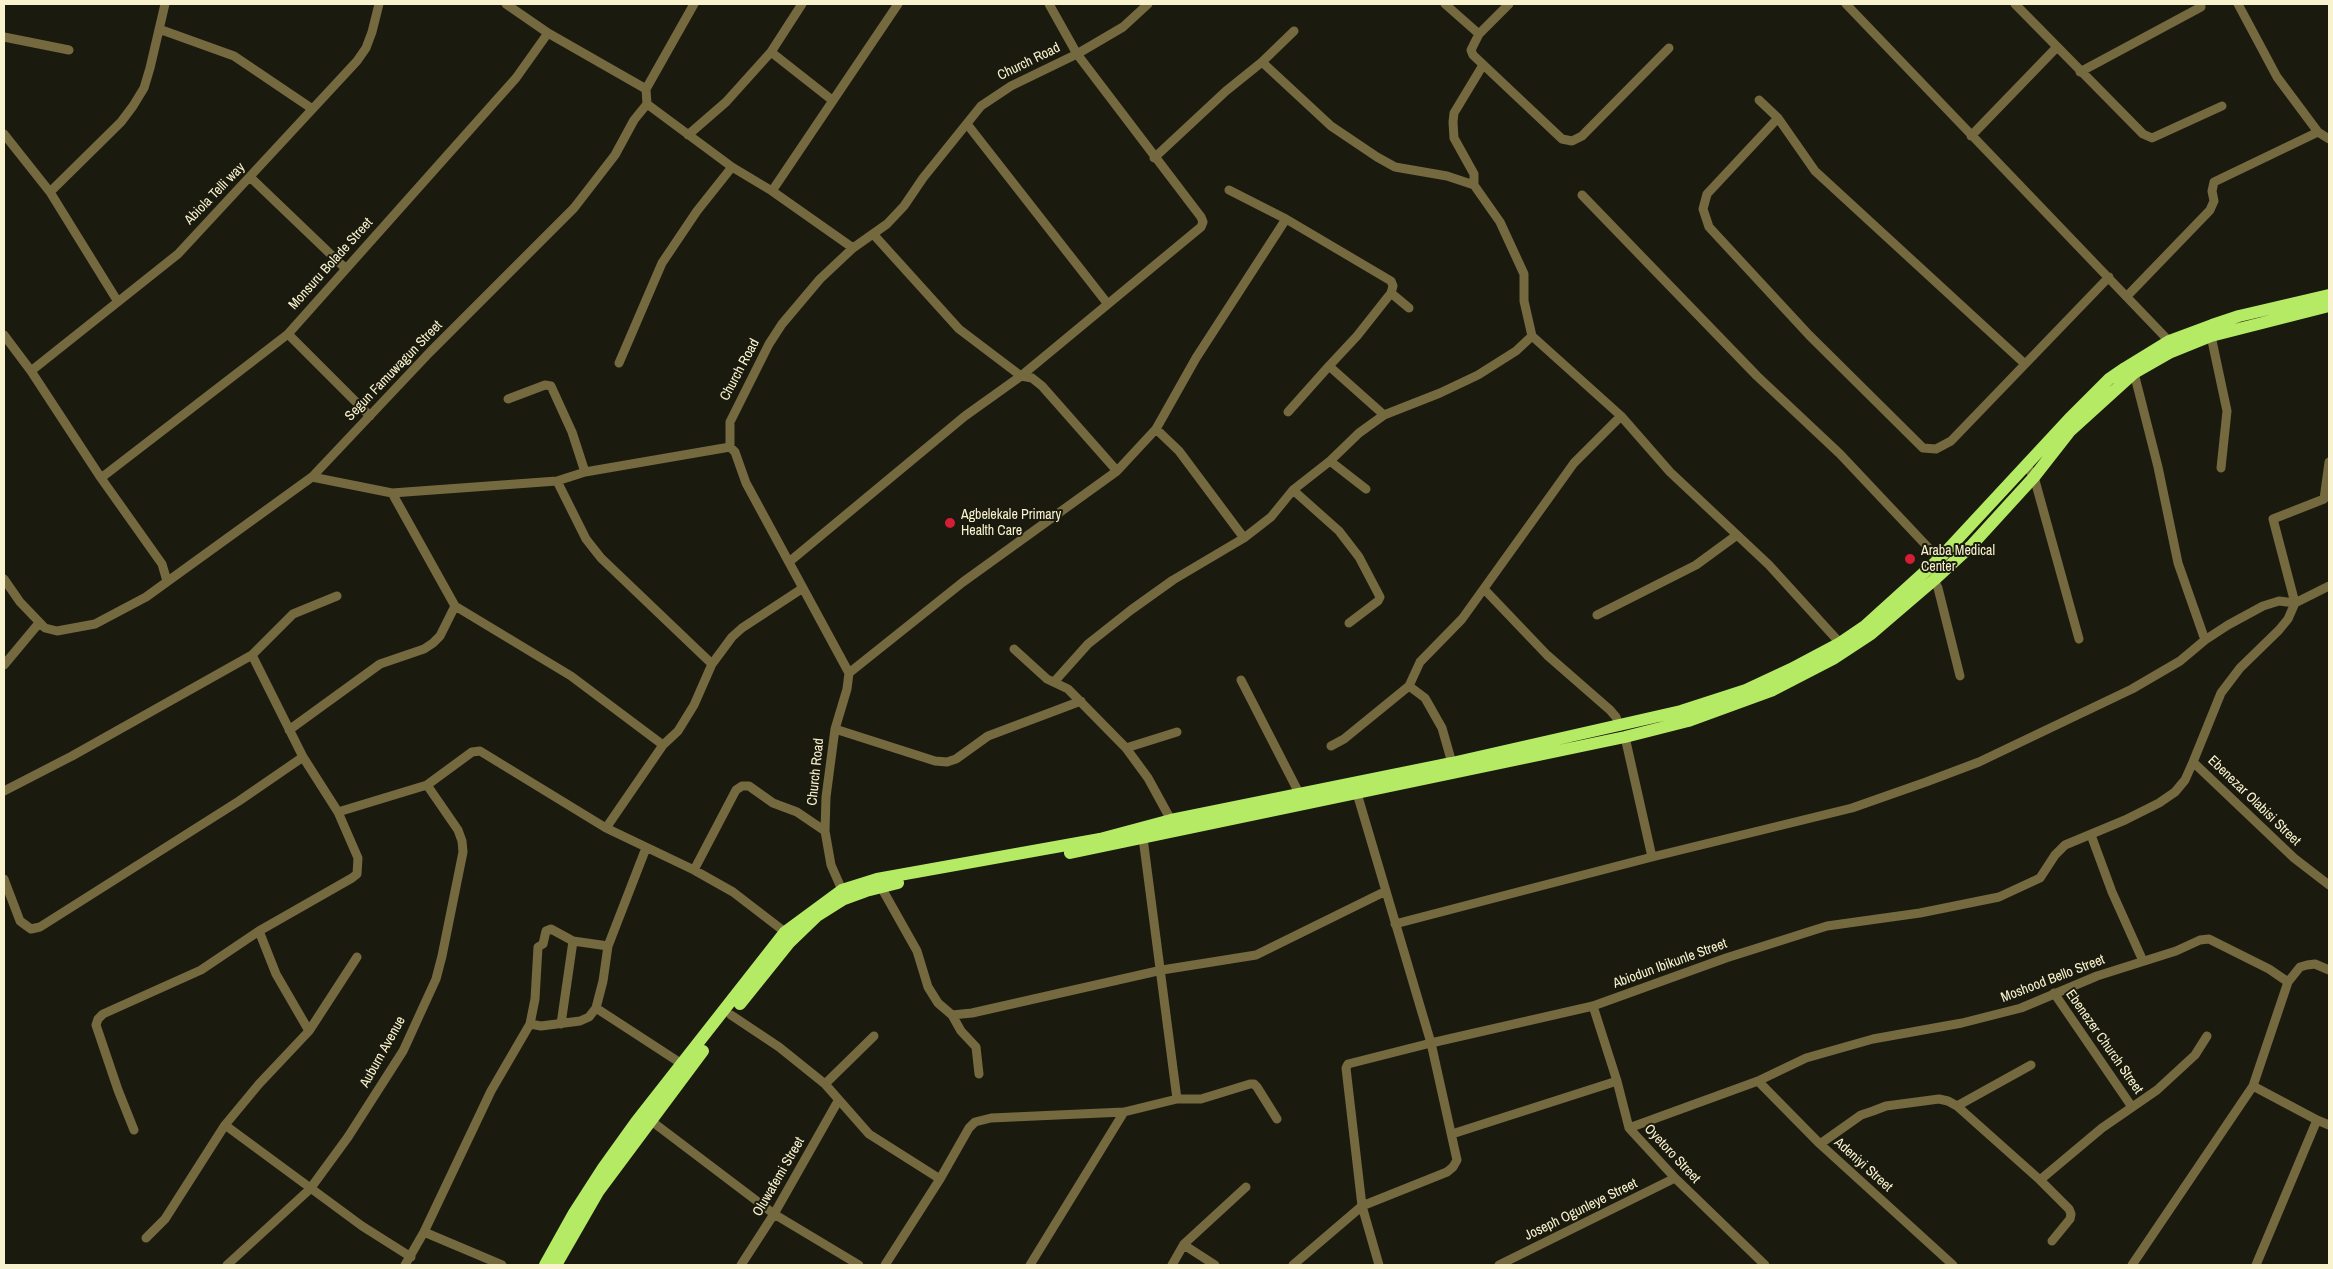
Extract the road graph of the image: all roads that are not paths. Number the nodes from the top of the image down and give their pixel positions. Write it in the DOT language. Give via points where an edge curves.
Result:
graph roads {
  1 [pos="164,4"];
  2 [pos="379,4"];
  3 [pos="506,4"];
  4 [pos="694,4"];
  5 [pos="802,4"];
  6 [pos="898,4"];
  7 [pos="1049,4"];
  8 [pos="1148,4"];
  9 [pos="1445,4"];
  10 [pos="1509,4"];
  11 [pos="1846,4"];
  12 [pos="2015,4"];
  13 [pos="2238,4"];
  14 [pos="2201,7"];
  15 [pos="159,29"];
  16 [pos="1294,31"];
  17 [pos="548,33"];
  18 [pos="1479,34"];
  19 [pos="4,37"];
  20 [pos="2057,47"];
  21 [pos="1669,48"];
  22 [pos="69,50"];
  23 [pos="771,52"];
  24 [pos="1077,54"];
  25 [pos="1262,62"];
  26 [pos="1483,65"];
  27 [pos="2080,72"];
  28 [pos="646,89"];
  29 [pos="832,100"];
  30 [pos="1759,100"];
  31 [pos="647,104"];
  32 [pos="2222,106"];
  33 [pos="311,108"];
  34 [pos="1778,118"];
  35 [pos="967,124"];
  36 [pos="2318,132"];
  37 [pos="4,134"];
  38 [pos="688,135"];
  39 [pos="1971,136"];
  40 [pos="2329,139"];
  41 [pos="1154,158"];
  42 [pos="732,167"];
  43 [pos="250,178"];
  44 [pos="1474,185"];
  45 [pos="1229,190"];
  46 [pos="772,191"];
  47 [pos="50,192"];
  48 [pos="1582,195"];
  49 [pos="1286,219"];
  50 [pos="874,234"];
  51 [pos="853,248"];
  52 [pos="345,268"];
  53 [pos="2109,277"];
  54 [pos="1391,293"];
  55 [pos="2329,295"];
  56 [pos="2127,296"];
  57 [pos="118,302"];
  58 [pos="1107,303"];
  59 [pos="2329,306"];
  60 [pos="1409,308"];
  61 [pos="288,334"];
  62 [pos="4,335"];
  63 [pos="1532,336"];
  64 [pos="2211,336"];
  65 [pos="2169,341"];
  66 [pos="619,363"];
  67 [pos="2025,364"];
  68 [pos="1329,366"];
  69 [pos="31,372"];
  70 [pos="2134,373"];
  71 [pos="1021,376"];
  72 [pos="508,399"];
  73 [pos="1288,412"];
  74 [pos="1384,415"];
  75 [pos="370,416"];
  76 [pos="1620,416"];
  77 [pos="1156,429"];
  78 [pos="730,448"];
  79 [pos="1330,461"];
  80 [pos="2329,462"];
  81 [pos="2027,466"];
  82 [pos="2221,468"];
  83 [pos="1117,471"];
  84 [pos="585,472"];
  85 [pos="312,477"];
  86 [pos="2034,477"];
  87 [pos="101,478"];
  88 [pos="557,481"];
  89 [pos="1366,489"];
  90 [pos="1293,490"];
  91 [pos="392,493"];
  92 [pos="1737,534"];
  93 [pos="1244,538"];
  94 [pos="1939,559"];
  95 [pos="789,562"];
  96 [pos="4,579"];
  97 [pos="167,580"];
  98 [pos="1934,580"];
  99 [pos="2329,586"];
  100 [pos="803,588"];
  101 [pos="1484,589"];
  102 [pos="337,596"];
  103 [pos="2295,603"];
  104 [pos="455,606"];
  105 [pos="1597,615"];
  106 [pos="1349,622"];
  107 [pos="39,623"];
  108 [pos="2079,639"];
  109 [pos="2205,640"];
  110 [pos="1840,643"];
  111 [pos="1014,649"];
  112 [pos="252,654"];
  113 [pos="712,664"];
  114 [pos="4,665"];
  115 [pos="849,673"];
  116 [pos="1960,676"];
  117 [pos="1241,680"];
  118 [pos="1054,682"];
  119 [pos="1409,686"];
  120 [pos="1081,701"];
  121 [pos="835,729"];
  122 [pos="289,730"];
  123 [pos="1622,731"];
  124 [pos="1177,732"];
  125 [pos="663,745"];
  126 [pos="1331,746"];
  127 [pos="1126,748"];
  128 [pos="303,758"];
  129 [pos="2193,762"];
  130 [pos="1452,763"];
  131 [pos="427,785"];
  132 [pos="1355,788"];
  133 [pos="4,791"];
  134 [pos="1299,793"];
  135 [pos="338,812"];
  136 [pos="1171,820"];
  137 [pos="606,828"];
  138 [pos="825,831"];
  139 [pos="2092,835"];
  140 [pos="1143,838"];
  141 [pos="646,848"];
  142 [pos="1652,857"];
  143 [pos="694,870"];
  144 [pos="4,879"];
  145 [pos="2329,885"];
  146 [pos="881,886"];
  147 [pos="842,890"];
  148 [pos="1386,891"];
  149 [pos="1395,924"];
  150 [pos="259,931"];
  151 [pos="785,932"];
  152 [pos="572,942"];
  153 [pos="608,946"];
  154 [pos="356,957"];
  155 [pos="2143,961"];
  156 [pos="1162,970"];
  157 [pos="2329,970"];
  158 [pos="2288,982"];
  159 [pos="2054,993"];
  160 [pos="1593,1006"];
  161 [pos="596,1008"];
  162 [pos="952,1014"];
  163 [pos="731,1015"];
  164 [pos="530,1024"];
  165 [pos="560,1024"];
  166 [pos="309,1031"];
  167 [pos="874,1036"];
  168 [pos="2207,1036"];
  169 [pos="1431,1043"];
  170 [pos="682,1064"];
  171 [pos="2031,1065"];
  172 [pos="979,1074"];
  173 [pos="1758,1080"];
  174 [pos="1617,1081"];
  175 [pos="825,1084"];
  176 [pos="2253,1086"];
  177 [pos="1177,1099"];
  178 [pos="838,1101"];
  179 [pos="1957,1106"];
  180 [pos="2132,1107"];
  181 [pos="1124,1112"];
  182 [pos="1277,1119"];
  183 [pos="650,1120"];
  184 [pos="2317,1120"];
  185 [pos="225,1125"];
  186 [pos="2329,1125"];
  187 [pos="1629,1128"];
  188 [pos="134,1130"];
  189 [pos="1452,1134"];
  190 [pos="1820,1144"];
  191 [pos="1674,1178"];
  192 [pos="940,1179"];
  193 [pos="2040,1180"];
  194 [pos="1246,1187"];
  195 [pos="310,1188"];
  196 [pos="1362,1206"];
  197 [pos="774,1214"];
  198 [pos="424,1232"];
  199 [pos="146,1238"];
  200 [pos="2052,1240"];
  201 [pos="1184,1245"];
  202 [pos="411,1257"];
  203 [pos="227,1265"];
  204 [pos="405,1265"];
  205 [pos="502,1265"];
  206 [pos="545,1265"];
  207 [pos="556,1265"];
  208 [pos="741,1265"];
  209 [pos="859,1265"];
  210 [pos="885,1265"];
  211 [pos="1030,1265"];
  212 [pos="1172,1265"];
  213 [pos="1215,1265"];
  214 [pos="1293,1265"];
  215 [pos="1379,1265"];
  216 [pos="1499,1265"];
  217 [pos="1765,1265"];
  218 [pos="1954,1265"];
  219 [pos="2132,1265"];
  220 [pos="2256,1265"];
  1 -- 15 [label="street"];
  2 -- 33 [label="street, Abiola Telli way" via="366,48"];
  3 -- 17 [label="street"];
  4 -- 28 [label="street"];
  5 -- 23 [label="street"];
  6 -- 29 [label="street"];
  7 -- 24 [label="street"];
  8 -- 24 [label="street, Church Road" via="1122,28"];
  9 -- 18 [label="street"];
  10 -- 18 [label="street"];
  11 -- 39 [label="street"];
  12 -- 20 [label="street"];
  13 -- 36 [label="street" via="2276,77"];
  14 -- 27 [label="street"];
  15 -- 33 [label="street" via="234,56"];
  15 -- 47 [label="street" via="144,88 133,106"];
  16 -- 25 [label="street"];
  17 -- 28 [label="street"];
  17 -- 52 [label="street, Monsuru Bolade Street" via="516,78"];
  18 -- 26 [label="street" via="1472,50"];
  19 -- 22 [label="street"];
  20 -- 27 [label="street"];
  20 -- 39 [label="street"];
  21 -- 26 [label="street" via="1582,136 1572,141 1562,139"];
  23 -- 29 [label="street"];
  23 -- 38 [label="street" via="726,102"];
  24 -- 35 [label="street, Church Road" via="992,96"];
  24 -- 41 [label="street"];
  25 -- 41 [label="street"];
  25 -- 44 [label="street" via="1331,126 1377,157 1395,167 1447,176"];
  26 -- 44 [label="street" via="1454,113 1453,122 1454,138 1474,174"];
  27 -- 32 [label="street" via="2143,134 2152,138"];
  28 -- 31 [label="street"];
  29 -- 46 [label="street"];
  30 -- 34 [label="street"];
  31 -- 38 [label="street"];
  31 -- 75 [label="street, Segun Famuwagun Street" via="634,120 615,155 574,208"];
  33 -- 43 [label="street, Abiola Telli way"];
  34 -- 67 [label="street" via="1815,172"];
  34 -- 67 [label="street" via="1707,194 1703,209 1709,226 1822,348 1923,448 1936,449 1951,441"];
  35 -- 50 [label="street, Church Road" via="904,206"];
  35 -- 58 [label="street"];
  36 -- 40 [label="street"];
  36 -- 56 [label="street" via="2214,182 2214,201 2210,210"];
  37 -- 47 [label="street"];
  38 -- 42 [label="street"];
  39 -- 53 [label="street"];
  41 -- 58 [label="street" via="1203,222 1201,227"];
  42 -- 46 [label="street"];
  42 -- 66 [label="street" via="662,263"];
  43 -- 52 [label="street"];
  43 -- 57 [label="street, Abiola Telli way" via="178,254"];
  44 -- 63 [label="street" via="1500,222 1524,274 1524,301"];
  45 -- 49 [label="street"];
  46 -- 51 [label="street"];
  47 -- 57 [label="street"];
  48 -- 94 [label="street" via="1757,376 1840,454"];
  49 -- 54 [label="street" via="1391,281"];
  49 -- 77 [label="street" via="1196,358"];
  50 -- 51 [label="street, Church Road"];
  50 -- 71 [label="street" via="959,329"];
  51 -- 78 [label="street, Church Road" via="812,288 769,344 730,422"];
  52 -- 61 [label="street, Monsuru Bolade Street"];
  53 -- 56 [label="street"];
  53 -- 67 [label="street"];
  54 -- 60 [label="street"];
  54 -- 68 [label="street"];
  55 -- 65 [label="main road" via="2239,316"];
  56 -- 65 [label="street"];
  57 -- 69 [label="street, Abiola Telli way"];
  58 -- 71 [label="street"];
  59 -- 64 [label="main road"];
  61 -- 75 [label="street"];
  61 -- 87 [label="street, Monsuru Bolade Street"];
  62 -- 69 [label="street"];
  63 -- 74 [label="street" via="1516,351 1478,375"];
  63 -- 76 [label="street"];
  64 -- 70 [label="main road" via="2169,353"];
  64 -- 82 [label="street" via="2227,411"];
  65 -- 81 [label="main road" via="2109,379"];
  68 -- 73 [label="street"];
  68 -- 74 [label="street"];
  69 -- 87 [label="street"];
  70 -- 86 [label="main road" via="2070,431"];
  70 -- 109 [label="street" via="2178,563"];
  71 -- 83 [label="street" via="1032,378 1042,386"];
  71 -- 95 [label="street" via="965,416"];
  72 -- 84 [label="street" via="545,385 551,386 572,432"];
  74 -- 79 [label="street" via="1359,433"];
  75 -- 85 [label="street, Segun Famuwagun Street"];
  76 -- 92 [label="street" via="1670,472"];
  76 -- 101 [label="street" via="1569,470"];
  77 -- 83 [label="street"];
  77 -- 93 [label="street" via="1190,465"];
  78 -- 84 [label="street"];
  78 -- 95 [label="street, Church Road" via="735,452 746,483"];
  79 -- 89 [label="street"];
  79 -- 90 [label="street"];
  80 -- 103 [label="street" via="2324,499 2272,522"];
  81 -- 86 [label="street"];
  81 -- 94 [label="main road"];
  83 -- 115 [label="street" via="963,582"];
  84 -- 88 [label="street"];
  85 -- 91 [label="street"];
  85 -- 97 [label="street, Segun Famuwagun Street"];
  86 -- 98 [label="main road" via="1971,546"];
  86 -- 108 [label="street"];
  87 -- 97 [label="street" via="162,564"];
  88 -- 91 [label="street"];
  88 -- 113 [label="street" via="586,539 600,558"];
  90 -- 93 [label="street" via="1271,517"];
  90 -- 106 [label="street" via="1339,531 1359,557 1380,597"];
  91 -- 104 [label="street"];
  92 -- 105 [label="street" via="1696,565"];
  92 -- 110 [label="street"];
  93 -- 118 [label="street" via="1173,580 1131,610 1088,644"];
  94 -- 110 [label="main road" via="1872,620"];
  95 -- 100 [label="street, Church Road"];
  96 -- 107 [label="street"];
  97 -- 107 [label="street, Segun Famuwagun Street" via="146,596 95,624 57,630"];
  98 -- 116 [label="street"];
  98 -- 123 [label="main road" via="1871,634 1804,675 1688,721"];
  99 -- 103 [label="street"];
  100 -- 113 [label="street" via="742,628"];
  100 -- 115 [label="street, Church Road"];
  101 -- 119 [label="street" via="1445,638 1420,662"];
  101 -- 123 [label="street" via="1546,655 1610,710"];
  102 -- 112 [label="street" via="293,614"];
  103 -- 109 [label="street" via="2263,606"];
  103 -- 129 [label="street, Ebenezar Olabisi Street" via="2279,630 2240,668 2221,693"];
  104 -- 122 [label="street" via="433,643 380,664"];
  104 -- 125 [label="street" via="571,676"];
  107 -- 114 [label="street"];
  109 -- 142 [label="street" via="2180,661 2132,689 1971,765 1852,808"];
  110 -- 123 [label="main road" via="1729,696"];
  111 -- 118 [label="street" via="1041,675"];
  112 -- 122 [label="street"];
  112 -- 133 [label="street"];
  113 -- 125 [label="street" via="694,705 678,731"];
  115 -- 121 [label="street, Church Road"];
  117 -- 134 [label="street"];
  118 -- 120 [label="street"];
  119 -- 126 [label="street"];
  119 -- 130 [label="street" via="1426,698 1438,721"];
  120 -- 121 [label="street" via="988,736 956,759 946,762"];
  120 -- 127 [label="street"];
  121 -- 138 [label="street, Church Road"];
  122 -- 128 [label="street"];
  123 -- 130 [label="main road"];
  123 -- 132 [label="main road"];
  123 -- 142 [label="street"];
  124 -- 127 [label="street"];
  125 -- 137 [label="street"];
  127 -- 136 [label="street" via="1148,778"];
  128 -- 135 [label="street"];
  128 -- 144 [label="street" via="40,927 32,929 20,921"];
  129 -- 139 [label="street, Abiodun Ibikunle Street" via="2175,792"];
  129 -- 145 [label="street, Ebenezar Olabisi Street" via="2294,858"];
  130 -- 132 [label="main road"];
  131 -- 135 [label="street"];
  131 -- 137 [label="street" via="472,752 480,751"];
  131 -- 195 [label="street, Auburn Avenue" via="458,830 463,852 439,967 403,1050 353,1130"];
  132 -- 134 [label="main road"];
  132 -- 140 [label="main road"];
  132 -- 148 [label="street"];
  134 -- 136 [label="main road"];
  135 -- 150 [label="street" via="358,858 357,874"];
  136 -- 147 [label="main road" via="1100,838 877,878"];
  137 -- 141 [label="street"];
  138 -- 143 [label="street" via="797,812 773,803 749,786 742,786 736,790"];
  138 -- 147 [label="street, Church Road" via="831,865"];
  139 -- 155 [label="street" via="2112,892"];
  139 -- 160 [label="street, Abiodun Ibikunle Street" via="2065,845 2055,854 2040,878 1999,898 1827,926"];
  140 -- 146 [label="main road"];
  140 -- 156 [label="street"];
  141 -- 143 [label="street"];
  141 -- 153 [label="street"];
  142 -- 149 [label="street"];
  143 -- 151 [label="street" via="733,892"];
  146 -- 162 [label="street" via="917,950 928,987 938,1003"];
  146 -- 163 [label="main road" via="844,899 801,930"];
  147 -- 151 [label="main road"];
  148 -- 149 [label="street"];
  148 -- 156 [label="street" via="1256,955"];
  149 -- 169 [label="street"];
  150 -- 166 [label="street" via="276,974"];
  150 -- 188 [label="street" via="179,982 98,1019 96,1026"];
  151 -- 170 [label="main road"];
  152 -- 153 [label="street"];
  152 -- 164 [label="street" via="551,929 546,930 543,944 538,947"];
  152 -- 165 [label="street"];
  153 -- 161 [label="street"];
  154 -- 166 [label="street"];
  155 -- 158 [label="street, Moshood Bello Street" via="2209,939 2269,968"];
  155 -- 159 [label="street, Moshood Bello Street"];
  156 -- 162 [label="street" via="972,1013"];
  156 -- 177 [label="street"];
  157 -- 158 [label="street" via="2315,964 2300,967"];
  158 -- 176 [label="street"];
  159 -- 173 [label="street, Moshood Bello Street" via="2002,1013 1874,1039 1806,1058"];
  159 -- 180 [label="street, Ebenezer Church Street"];
  160 -- 169 [label="street, Abiodun Ibikunle Street"];
  160 -- 174 [label="street, Oyetoro Street"];
  161 -- 165 [label="street" via="589,1017 580,1021"];
  161 -- 170 [label="street"];
  162 -- 172 [label="street" via="976,1047"];
  163 -- 175 [label="street"];
  163 -- 183 [label="main road"];
  164 -- 165 [label="street"];
  164 -- 198 [label="street" via="491,1091"];
  166 -- 185 [label="street"];
  167 -- 175 [label="street"];
  168 -- 180 [label="street" via="2185,1066"];
  169 -- 189 [label="street"];
  169 -- 196 [label="street, Abiodun Ibikunle Street" via="1352,1062 1346,1068"];
  170 -- 206 [label="main road" via="603,1168"];
  171 -- 179 [label="street"];
  173 -- 187 [label="street, Moshood Bello Street"];
  173 -- 190 [label="street, Adeniyi Street"];
  174 -- 187 [label="street, Oyetoro Street"];
  174 -- 189 [label="street"];
  175 -- 178 [label="street"];
  176 -- 184 [label="street"];
  176 -- 219 [label="street"];
  177 -- 181 [label="street"];
  177 -- 182 [label="street" via="1201,1099 1254,1084"];
  178 -- 192 [label="street" via="869,1134"];
  178 -- 197 [label="street, Oluwafemi Street"];
  179 -- 190 [label="street" via="1938,1099 1886,1106 1861,1116"];
  179 -- 193 [label="street"];
  180 -- 193 [label="street"];
  181 -- 192 [label="street" via="991,1118 975,1122"];
  181 -- 211 [label="street"];
  183 -- 197 [label="street"];
  183 -- 207 [label="main road" via="598,1192"];
  184 -- 186 [label="street"];
  184 -- 220 [label="street"];
  185 -- 195 [label="street"];
  185 -- 199 [label="street" via="165,1219"];
  187 -- 191 [label="street, Oyetoro Street"];
  189 -- 196 [label="street" via="1457,1160 1447,1172"];
  190 -- 218 [label="street, Adeniyi Street"];
  191 -- 216 [label="street, Joseph Ogunleye Street"];
  191 -- 217 [label="street, Oyetoro Street"];
  192 -- 210 [label="street"];
  193 -- 200 [label="street" via="2071,1214"];
  194 -- 201 [label="street"];
  195 -- 202 [label="street"];
  195 -- 203 [label="street, Auburn Avenue"];
  196 -- 214 [label="street"];
  196 -- 215 [label="street"];
  197 -- 208 [label="street, Oluwafemi Street"];
  197 -- 209 [label="street"];
  198 -- 202 [label="street"];
  198 -- 205 [label="street"];
  201 -- 212 [label="street"];
  201 -- 213 [label="street"];
  202 -- 204 [label="street"];
}
